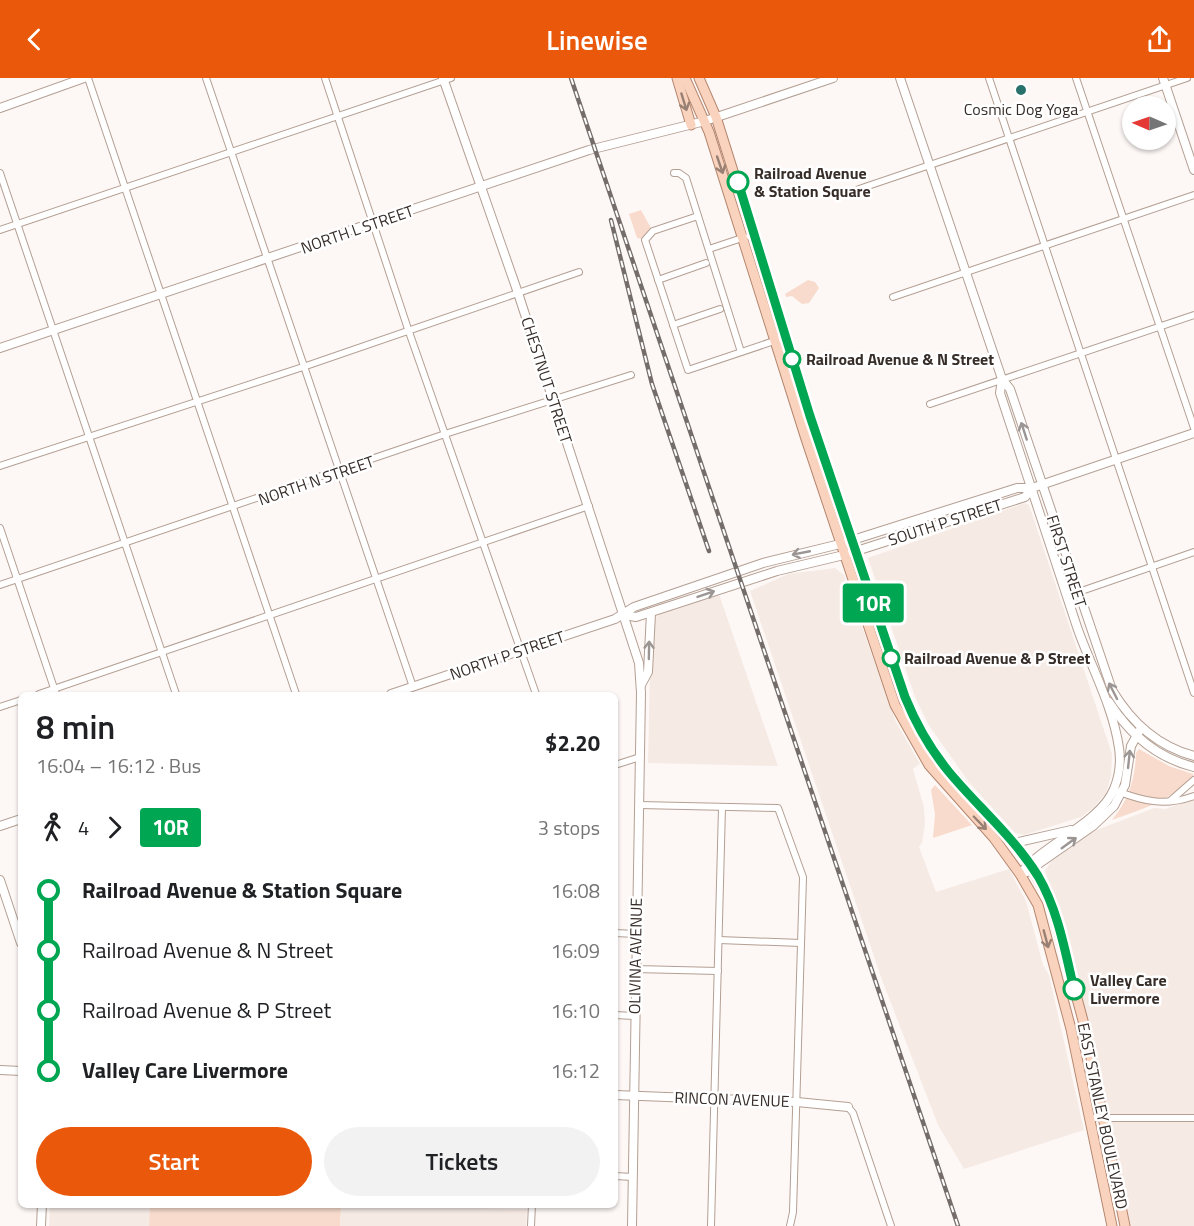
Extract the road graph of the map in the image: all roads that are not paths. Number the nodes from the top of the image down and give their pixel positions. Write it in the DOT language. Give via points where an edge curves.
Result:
graph roads {
  1 [pos="86,78"];
  2 [pos="206,78"];
  3 [pos="325,78"];
  4 [pos="677,78"];
  5 [pos="685,78"];
  6 [pos="699,78"];
  7 [pos="833,78"];
  8 [pos="900,78"];
  9 [pos="989,78"];
  10 [pos="1076,78"];
  11 [pos="1186,78"];
  12 [pos="446,79"];
  13 [pos="1164,82"];
  14 [pos="0,108"];
  15 [pos="1087,112"];
  16 [pos="337,117"];
  17 [pos="716,117"];
  18 [pos="705,121"];
  19 [pos="691,125"];
  20 [pos="1009,138"];
  21 [pos="230,153"];
  22 [pos="930,165"];
  23 [pos="1194,170"];
  24 [pos="0,173"];
  25 [pos="675,173"];
  26 [pos="481,187"];
  27 [pos="124,189"];
  28 [pos="859,189"];
  29 [pos="1194,195"];
  30 [pos="698,216"];
  31 [pos="1124,219"];
  32 [pos="373,223"];
  33 [pos="17,225"];
  34 [pos="0,230"];
  35 [pos="754,234"];
  36 [pos="743,238"];
  37 [pos="1046,245"];
  38 [pos="709,249"];
  39 [pos="267,259"];
  40 [pos="706,264"];
  41 [pos="579,272"];
  42 [pos="966,272"];
  43 [pos="658,280"];
  44 [pos="518,294"];
  45 [pos="160,295"];
  46 [pos="893,297"];
  47 [pos="720,309"];
  48 [pos="1194,315"];
  49 [pos="673,324"];
  50 [pos="1160,326"];
  51 [pos="408,329"];
  52 [pos="53,330"];
  53 [pos="786,337"];
  54 [pos="775,341"];
  55 [pos="0,348"];
  56 [pos="741,352"];
  57 [pos="1082,353"];
  58 [pos="306,366"];
  59 [pos="631,375"];
  60 [pos="1002,380"];
  61 [pos="553,399"];
  62 [pos="198,401"];
  63 [pos="930,404"];
  64 [pos="1194,428"];
  65 [pos="1194,433"];
  66 [pos="445,434"];
  67 [pos="90,437"];
  68 [pos="1117,459"];
  69 [pos="0,466"];
  70 [pos="340,472"];
  71 [pos="1042,485"];
  72 [pos="1032,488"];
  73 [pos="589,506"];
  74 [pos="235,507"];
  75 [pos="0,528"];
  76 [pos="852,540"];
  77 [pos="126,543"];
  78 [pos="483,544"];
  79 [pos="840,544"];
  80 [pos="855,551"];
  81 [pos="1194,552"];
  82 [pos="844,555"];
  83 [pos="1151,567"];
  84 [pos="18,579"];
  85 [pos="377,580"];
  86 [pos="0,585"];
  87 [pos="1077,592"];
  88 [pos="1067,596"];
  89 [pos="651,613"];
  90 [pos="624,615"];
  91 [pos="269,616"];
  92 [pos="521,651"];
  93 [pos="162,652"];
  94 [pos="1191,673"];
  95 [pos="641,686"];
  96 [pos="413,687"];
  97 [pos="55,692"];
  98 [pos="175,692"];
  99 [pos="295,692"];
  100 [pos="397,692"];
  101 [pos="535,692"];
  102 [pos="1194,693"];
  103 [pos="1104,694"];
  104 [pos="18,701"];
  105 [pos="0,707"];
  106 [pos="1139,732"];
  107 [pos="1194,756"];
  108 [pos="640,757"];
  109 [pos="618,764"];
  110 [pos="1194,767"];
  111 [pos="1194,780"];
  112 [pos="1118,791"];
  113 [pos="1194,796"];
  114 [pos="1170,801"];
  115 [pos="639,805"];
  116 [pos="722,807"];
  117 [pos="18,820"];
  118 [pos="0,826"];
  119 [pos="1071,830"];
  120 [pos="1014,843"];
  121 [pos="1031,866"];
  122 [pos="1020,874"];
  123 [pos="0,880"];
  124 [pos="618,933"];
  125 [pos="18,934"];
  126 [pos="636,934"];
  127 [pos="718,940"];
  128 [pos="801,943"];
  129 [pos="635,969"];
  130 [pos="718,971"];
  131 [pos="618,1015"];
  132 [pos="634,1016"];
  133 [pos="0,1070"];
  134 [pos="18,1071"];
  135 [pos="618,1095"];
  136 [pos="635,1095"];
  137 [pos="715,1099"];
  138 [pos="797,1102"];
  139 [pos="848,1107"];
  140 [pos="1091,1118"];
  141 [pos="1194,1118"];
  142 [pos="1105,1119"];
  143 [pos="618,1176"];
  144 [pos="633,1177"];
  145 [pos="42,1208"];
  146 [pos="532,1208"];
  147 [pos="41,1226"];
  148 [pos="531,1226"];
  149 [pos="632,1226"];
  150 [pos="711,1226"];
  151 [pos="790,1226"];
  152 [pos="891,1226"];
  153 [pos="1112,1226"];
  154 [pos="1125,1226"];
  1 -- 14 [label="street"];
  1 -- 27 [label="street"];
  2 -- 21 [label="street"];
  3 -- 16 [label="street"];
  4 -- 19 [label="main road, one-way"];
  5 -- 18 [label="main road, EAST STANLEY BOULEVARD"];
  6 -- 17 [label="main road, EAST STANLEY BOULEVARD"];
  7 -- 17 [label="street, NORTH L STREET"];
  8 -- 22 [label="street, FIRST STREET"];
  9 -- 20 [label="street"];
  10 -- 15 [label="street"];
  11 -- 13 [label="street"];
  12 -- 16 [label="street"];
  12 -- 26 [label="street, CHESTNUT STREET"];
  13 -- 15 [label="street"];
  13 -- 23 [label="street"];
  15 -- 20 [label="street"];
  15 -- 31 [label="street"];
  16 -- 21 [label="street"];
  16 -- 32 [label="street"];
  17 -- 18 [label="street, NORTH L STREET"];
  17 -- 35 [label="main road, EAST STANLEY BOULEVARD"];
  18 -- 19 [label="street, NORTH L STREET"];
  18 -- 36 [label="main road, EAST STANLEY BOULEVARD, one-way"];
  19 -- 26 [label="street, NORTH L STREET" via="594,149"];
  20 -- 22 [label="street"];
  20 -- 37 [label="street"];
  21 -- 27 [label="street"];
  21 -- 39 [label="street"];
  22 -- 28 [label="street"];
  22 -- 42 [label="street, FIRST STREET"];
  24 -- 33 [label="street"];
  25 -- 30 [label="street" via="686,178"];
  26 -- 32 [label="street, NORTH L STREET"];
  26 -- 44 [label="street, CHESTNUT STREET"];
  27 -- 33 [label="street"];
  27 -- 45 [label="street"];
  29 -- 31 [label="street"];
  30 -- 38 [label="street"];
  30 -- 43 [label="street" via="647,236"];
  31 -- 37 [label="street"];
  31 -- 50 [label="street"];
  32 -- 39 [label="street, NORTH L STREET"];
  32 -- 51 [label="street"];
  33 -- 34 [label="street"];
  33 -- 52 [label="street"];
  35 -- 36 [label="street"];
  35 -- 53 [label="main road, EAST STANLEY BOULEVARD"];
  36 -- 38 [label="street"];
  36 -- 54 [label="main road, EAST STANLEY BOULEVARD"];
  37 -- 42 [label="street"];
  37 -- 57 [label="street"];
  38 -- 56 [label="street"];
  39 -- 45 [label="street, NORTH L STREET"];
  39 -- 58 [label="street"];
  40 -- 43 [label="street"];
  41 -- 44 [label="street"];
  42 -- 46 [label="street"];
  42 -- 60 [label="street, FIRST STREET"];
  43 -- 49 [label="street"];
  44 -- 51 [label="street"];
  44 -- 61 [label="street, CHESTNUT STREET"];
  45 -- 52 [label="street, NORTH L STREET"];
  45 -- 62 [label="street"];
  47 -- 49 [label="street"];
  48 -- 50 [label="street"];
  49 -- 56 [label="street" via="688,370"];
  50 -- 57 [label="street"];
  50 -- 64 [label="street"];
  51 -- 58 [label="street"];
  51 -- 66 [label="street"];
  52 -- 55 [label="street, NORTH L STREET"];
  52 -- 67 [label="street"];
  53 -- 54 [label="street"];
  53 -- 76 [label="main road, EAST STANLEY BOULEVARD"];
  54 -- 56 [label="street"];
  54 -- 79 [label="main road, EAST STANLEY BOULEVARD"];
  57 -- 60 [label="street"];
  57 -- 68 [label="street"];
  58 -- 62 [label="street"];
  58 -- 70 [label="street"];
  59 -- 61 [label="street, NORTH N STREET"];
  60 -- 63 [label="street"];
  71 -- 60 [label="street, FIRST STREET, one-way" via="1010,389"];
  60 -- 72 [label="street, FIRST STREET" via="1000,393"];
  61 -- 66 [label="street, NORTH N STREET"];
  61 -- 73 [label="street, CHESTNUT STREET"];
  62 -- 67 [label="street"];
  62 -- 74 [label="street"];
  65 -- 68 [label="street, SOUTH P STREET"];
  66 -- 70 [label="street, NORTH N STREET"];
  66 -- 78 [label="street"];
  67 -- 69 [label="street"];
  67 -- 77 [label="street"];
  68 -- 71 [label="street, SOUTH P STREET"];
  68 -- 83 [label="street"];
  70 -- 74 [label="street, NORTH N STREET"];
  70 -- 85 [label="street"];
  71 -- 72 [label="street, SOUTH P STREET"];
  71 -- 87 [label="street, FIRST STREET"];
  72 -- 76 [label="street, SOUTH P STREET" via="1017,488"];
  72 -- 80 [label="street, SOUTH P STREET" via="1025,496"];
  72 -- 88 [label="street, FIRST STREET"];
  73 -- 78 [label="street"];
  73 -- 90 [label="street, CHESTNUT STREET"];
  74 -- 77 [label="street, NORTH N STREET"];
  74 -- 91 [label="street"];
  75 -- 84 [label="street"];
  76 -- 79 [label="street, NORTH P STREET"];
  76 -- 80 [label="main road, EAST STANLEY BOULEVARD"];
  77 -- 84 [label="street, NORTH N STREET"];
  77 -- 93 [label="street"];
  78 -- 85 [label="street"];
  78 -- 92 [label="street"];
  79 -- 82 [label="main road, EAST STANLEY BOULEVARD"];
  79 -- 90 [label="street, NORTH P STREET, one-way" via="763,563 634,607"];
  80 -- 82 [label="street, NORTH P STREET"];
  80 -- 120 [label="main road, EAST STANLEY BOULEVARD" via="905,697 921,731 949,771"];
  81 -- 83 [label="street"];
  89 -- 82 [label="street, NORTH P STREET, one-way" via="777,571"];
  82 -- 122 [label="main road, EAST STANLEY BOULEVARD, one-way" via="909,735 936,776 994,838"];
  83 -- 87 [label="street"];
  83 -- 94 [label="street"];
  84 -- 86 [label="street, NORTH N STREET"];
  84 -- 97 [label="street"];
  85 -- 91 [label="street"];
  85 -- 96 [label="street"];
  87 -- 88 [label="street"];
  106 -- 87 [label="street, FIRST STREET, one-way" via="1112,690"];
  88 -- 103 [label="street, FIRST STREET"];
  89 -- 90 [label="street, NORTH P STREET"];
  95 -- 89 [label="street, one-way" via="648,672"];
  90 -- 92 [label="street, NORTH P STREET"];
  90 -- 95 [label="street, CHESTNUT STREET" via="639,663"];
  91 -- 93 [label="street"];
  91 -- 99 [label="street"];
  92 -- 96 [label="street, NORTH P STREET"];
  92 -- 101 [label="street"];
  93 -- 97 [label="street"];
  93 -- 98 [label="street"];
  94 -- 102 [label="street"];
  95 -- 108 [label="street, OLIVINA AVENUE"];
  96 -- 100 [label="street, NORTH P STREET"];
  103 -- 106 [label="street, FIRST STREET" via="1124,723"];
  103 -- 112 [label="street, FIRST STREET" via="1119,755"];
  104 -- 105 [label="street"];
  106 -- 107 [label="street"];
  106 -- 110 [label="street" via="1161,754"];
  112 -- 106 [label="street, one-way"];
  108 -- 109 [label="street"];
  108 -- 115 [label="street, OLIVINA AVENUE"];
  111 -- 114 [label="street"];
  112 -- 114 [label="street" via="1151,803"];
  112 -- 119 [label="street"];
  121 -- 112 [label="street, one-way" via="1101,820"];
  113 -- 114 [label="street"];
  115 -- 116 [label="street"];
  115 -- 126 [label="street, OLIVINA AVENUE"];
  116 -- 127 [label="street"];
  116 -- 128 [label="street" via="778,808 803,877"];
  117 -- 118 [label="street"];
  119 -- 120 [label="street"];
  119 -- 121 [label="street"];
  120 -- 121 [label="main road, EAST STANLEY BOULEVARD"];
  121 -- 122 [label="street"];
  121 -- 142 [label="main road, EAST STANLEY BOULEVARD" via="1051,902"];
  122 -- 140 [label="main road, EAST STANLEY BOULEVARD, one-way" via="1038,904"];
  123 -- 125 [label="street"];
  124 -- 126 [label="street"];
  126 -- 129 [label="street, OLIVINA AVENUE"];
  127 -- 128 [label="street"];
  127 -- 130 [label="street"];
  128 -- 138 [label="street"];
  129 -- 130 [label="street"];
  129 -- 132 [label="street, OLIVINA AVENUE"];
  130 -- 137 [label="street"];
  131 -- 132 [label="street"];
  132 -- 136 [label="street, OLIVINA AVENUE"];
  133 -- 134 [label="street"];
  135 -- 136 [label="street, RINCON AVENUE"];
  136 -- 137 [label="street, RINCON AVENUE"];
  136 -- 144 [label="street, OLIVINA AVENUE"];
  137 -- 138 [label="street, RINCON AVENUE"];
  137 -- 150 [label="street"];
  138 -- 139 [label="street, RINCON AVENUE"];
  138 -- 151 [label="street"];
  139 -- 152 [label="street"];
  140 -- 142 [label="street"];
  140 -- 153 [label="main road, EAST STANLEY BOULEVARD"];
  141 -- 142 [label="street"];
  142 -- 154 [label="main road, EAST STANLEY BOULEVARD"];
  143 -- 144 [label="street"];
  144 -- 149 [label="street, OLIVINA AVENUE"];
  145 -- 147 [label="street"];
  146 -- 148 [label="street"];
}
